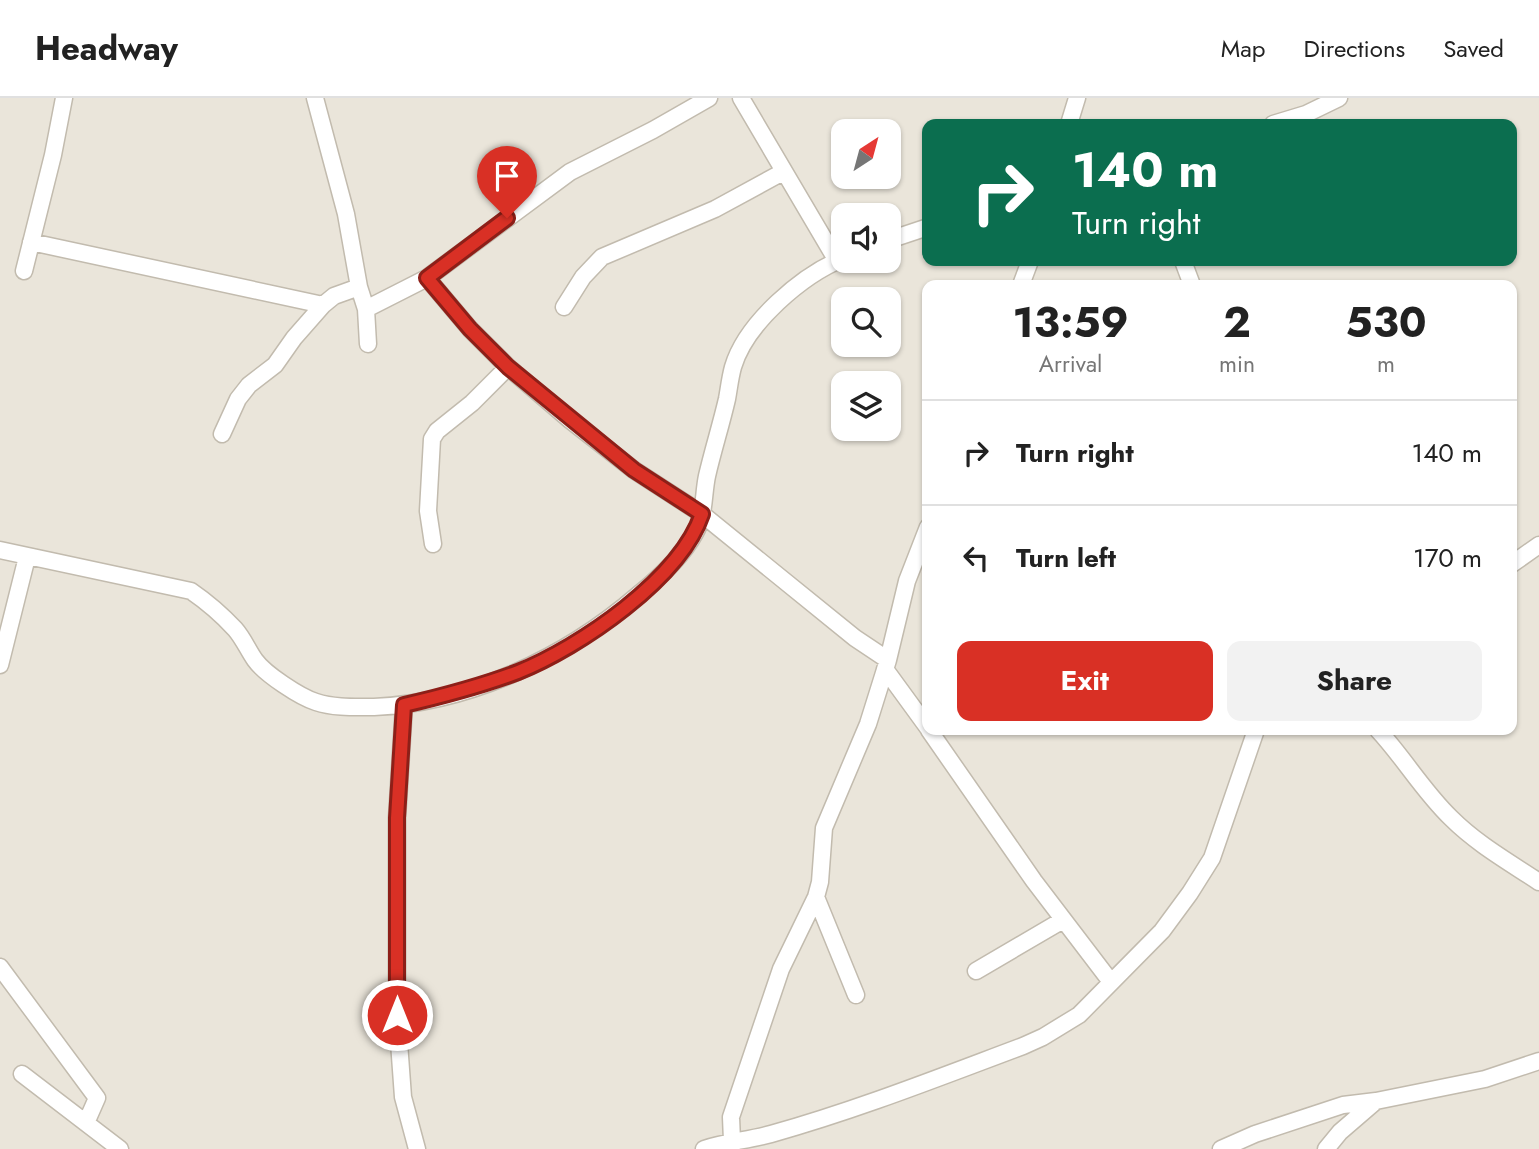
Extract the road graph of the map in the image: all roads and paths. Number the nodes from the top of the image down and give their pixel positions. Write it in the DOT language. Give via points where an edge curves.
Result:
graph roads {
  1 [pos="64,98"];
  2 [pos="315,98"];
  3 [pos="709,98"];
  4 [pos="741,98"];
  5 [pos="1077,98"];
  6 [pos="1339,98"];
  7 [pos="1071,119"];
  8 [pos="1289,119"];
  9 [pos="783,172"];
  10 [pos="922,229"];
  11 [pos="901,236"];
  12 [pos="31,242"];
  13 [pos="831,246"];
  14 [pos="831,266"];
  15 [pos="24,271"];
  16 [pos="427,278"];
  17 [pos="359,287"];
  18 [pos="323,305"];
  19 [pos="564,307"];
  20 [pos="366,309"];
  21 [pos="368,344"];
  22 [pos="508,367"];
  23 [pos="222,434"];
  24 [pos="702,514"];
  25 [pos="922,542"];
  26 [pos="433,544"];
  27 [pos="1539,545"];
  28 [pos="0,550"];
  29 [pos="27,557"];
  30 [pos="1517,560"];
  31 [pos="886,664"];
  32 [pos="0,665"];
  33 [pos="404,705"];
  34 [pos="922,720"];
  35 [pos="932,735"];
  36 [pos="1254,735"];
  37 [pos="1383,735"];
  38 [pos="1539,883"];
  39 [pos="816,897"];
  40 [pos="1063,920"];
  41 [pos="0,967"];
  42 [pos="975,971"];
  43 [pos="1111,982"];
  44 [pos="856,995"];
  45 [pos="1539,1061"];
  46 [pos="22,1074"];
  47 [pos="1376,1101"];
  48 [pos="86,1123"];
  49 [pos="732,1141"];
  50 [pos="120,1149"];
  51 [pos="417,1149"];
  52 [pos="704,1149"];
  53 [pos="1221,1149"];
  54 [pos="1326,1149"];
  1 -- 12 [label="street"];
  2 -- 17 [label="street"];
  3 -- 16 [label="street" via="570,172"];
  4 -- 9 [label="street"];
  5 -- 7 [label="street"];
  6 -- 8 [label="street"];
  9 -- 13 [label="street"];
  9 -- 19 [label="street" via="715,209 602,257"];
  10 -- 11 [label="street"];
  12 -- 15 [label="street"];
  12 -- 18 [label="street"];
  14 -- 24 [label="street" via="783,298 746,340 733,366"];
  16 -- 20 [label="street"];
  16 -- 22 [label="street"];
  17 -- 18 [label="street"];
  17 -- 20 [label="street"];
  18 -- 23 [label="street" via="275,365 248,385"];
  20 -- 21 [label="street"];
  22 -- 24 [label="street" via="634,470"];
  22 -- 26 [label="street" via="432,439 428,510"];
  24 -- 31 [label="street"];
  24 -- 33 [label="street" via="689,542 652,584 568,646 519,671"];
  25 -- 31 [label="street"];
  27 -- 30 [label="street"];
  28 -- 29 [label="street"];
  29 -- 32 [label="street"];
  29 -- 33 [label="street" via="191,591 237,631 257,663 317,702 349,708"];
  31 -- 34 [label="street"];
  31 -- 39 [label="street" via="868,724 824,828"];
  33 -- 51 [label="street" via="397,818 397,1015 403,1097"];
  35 -- 40 [label="street"];
  36 -- 43 [label="street" via="1212,858 1162,931"];
  37 -- 38 [label="street" via="1451,819 1482,846"];
  39 -- 44 [label="street"];
  39 -- 49 [label="street" via="780,969 731,1117"];
  40 -- 42 [label="street"];
  40 -- 43 [label="street"];
  41 -- 48 [label="street" via="97,1098"];
  43 -- 49 [label="street" via="1079,1015 1023,1046 893,1095"];
  45 -- 47 [label="street" via="1485,1079"];
  46 -- 48 [label="street"];
  47 -- 53 [label="street" via="1343,1105"];
  47 -- 54 [label="street"];
  48 -- 50 [label="street"];
  49 -- 52 [label="street"];
}
